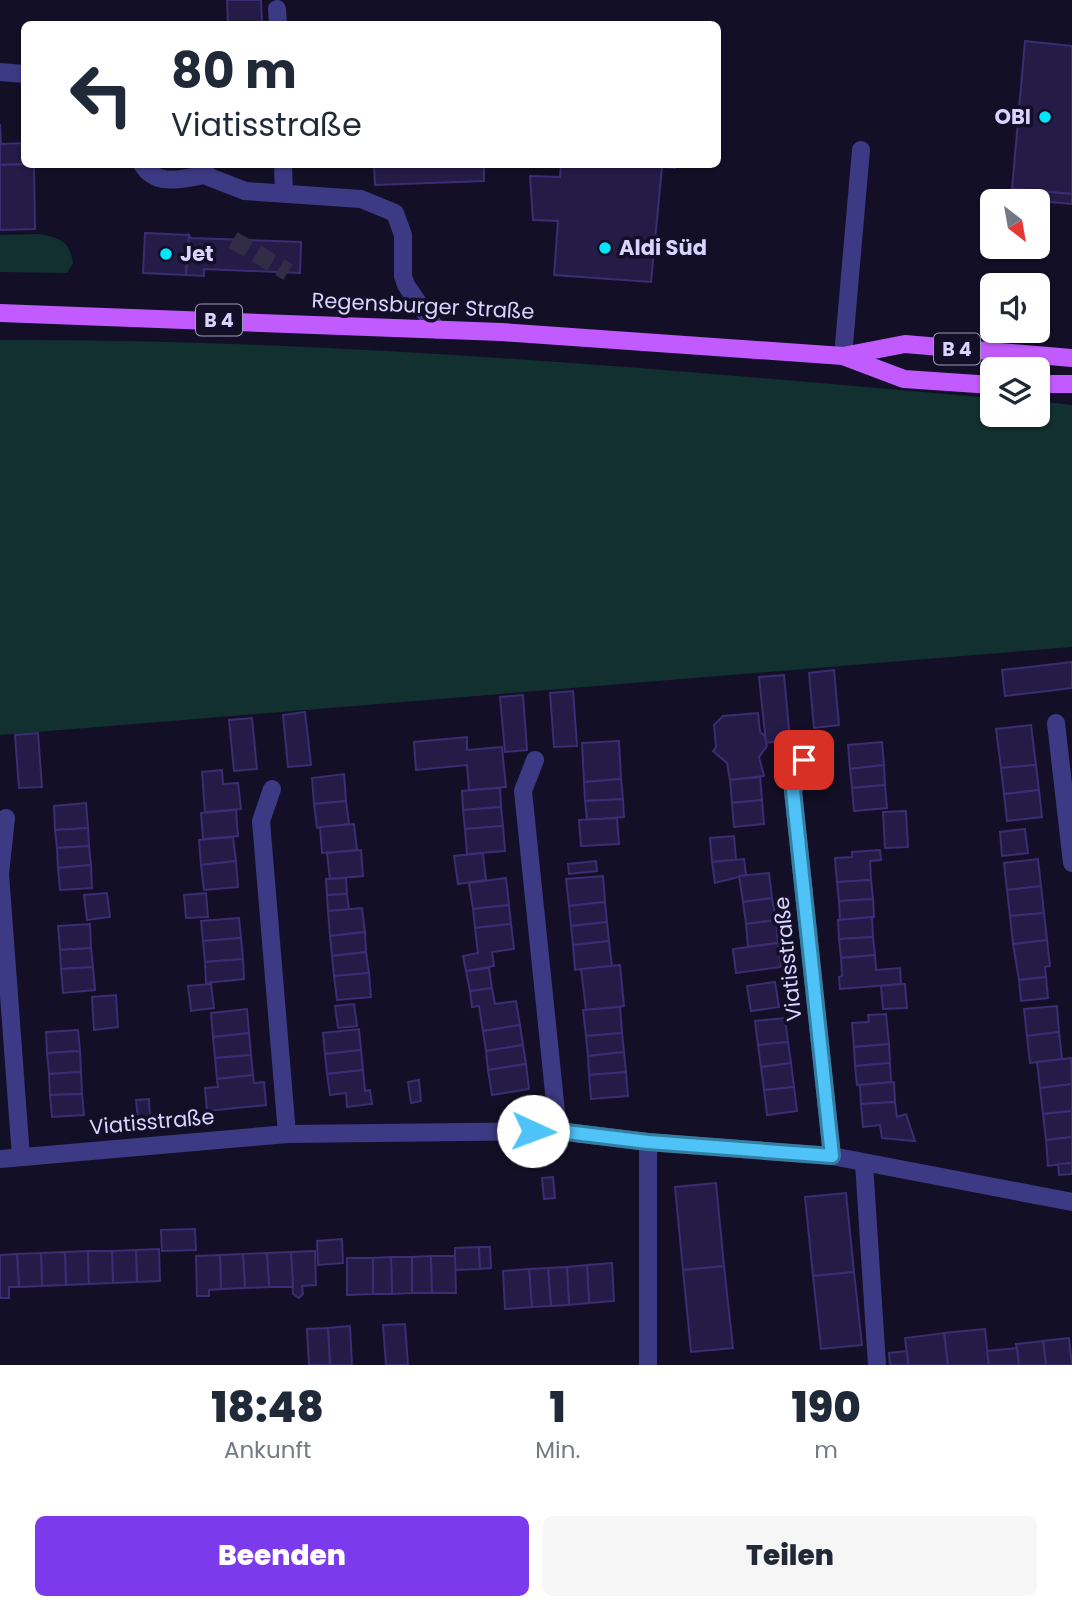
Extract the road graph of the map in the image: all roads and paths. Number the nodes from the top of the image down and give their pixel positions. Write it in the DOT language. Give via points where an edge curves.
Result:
graph roads {
  1 [pos="0,72"];
  2 [pos="21,74"];
  3 [pos="861,150"];
  4 [pos="144,168"];
  5 [pos="283,168"];
  6 [pos="204,170"];
  7 [pos="284,193"];
  8 [pos="0,313"];
  9 [pos="437,330"];
  10 [pos="843,356"];
  11 [pos="1072,358"];
  12 [pos="980,384"];
  13 [pos="1050,384"];
  14 [pos="1072,384"];
  15 [pos="1056,723"];
  16 [pos="535,760"];
  17 [pos="804,760"];
  18 [pos="272,789"];
  19 [pos="6,818"];
  20 [pos="1072,863"];
  21 [pos="558,1131"];
  22 [pos="287,1133"];
  23 [pos="648,1142"];
  24 [pos="832,1156"];
  25 [pos="21,1157"];
  26 [pos="0,1159"];
  27 [pos="864,1163"];
  28 [pos="1072,1202"];
  29 [pos="648,1365"];
  30 [pos="877,1365"];
  1 -- 2 [label="street"];
  3 -- 10 [label="street"];
  4 -- 6 [label="street" via="170,182"];
  5 -- 7 [label="street"];
  6 -- 7 [label="street" via="245,191"];
  7 -- 9 [label="street" via="361,199 396,213 403,235 406,285"];
  8 -- 9 [label="main road, Regensburger Straße / B 4"];
  9 -- 10 [label="main road, Regensburger Straße / B 4"];
  10 -- 11 [label="main road, Regensburger Straße / B 4" via="905,344"];
  10 -- 12 [label="main road, Regensburger Straße / B 4" via="904,379"];
  13 -- 14 [label="main road"];
  15 -- 20 [label="street"];
  16 -- 21 [label="street" via="523,792"];
  17 -- 24 [label="street, Viatisstraße" via="793,791"];
  18 -- 22 [label="street" via="261,821"];
  19 -- 25 [label="street" via="0,874"];
  21 -- 22 [label="street, Viatisstraße"];
  21 -- 23 [label="street, Viatisstraße"];
  22 -- 25 [label="street, Viatisstraße"];
  23 -- 24 [label="street, Viatisstraße"];
  23 -- 29 [label="street"];
  24 -- 27 [label="street, Viatisstraße"];
  25 -- 26 [label="street, Viatisstraße"];
  27 -- 28 [label="street, Viatisstraße"];
  27 -- 30 [label="street"];
}
